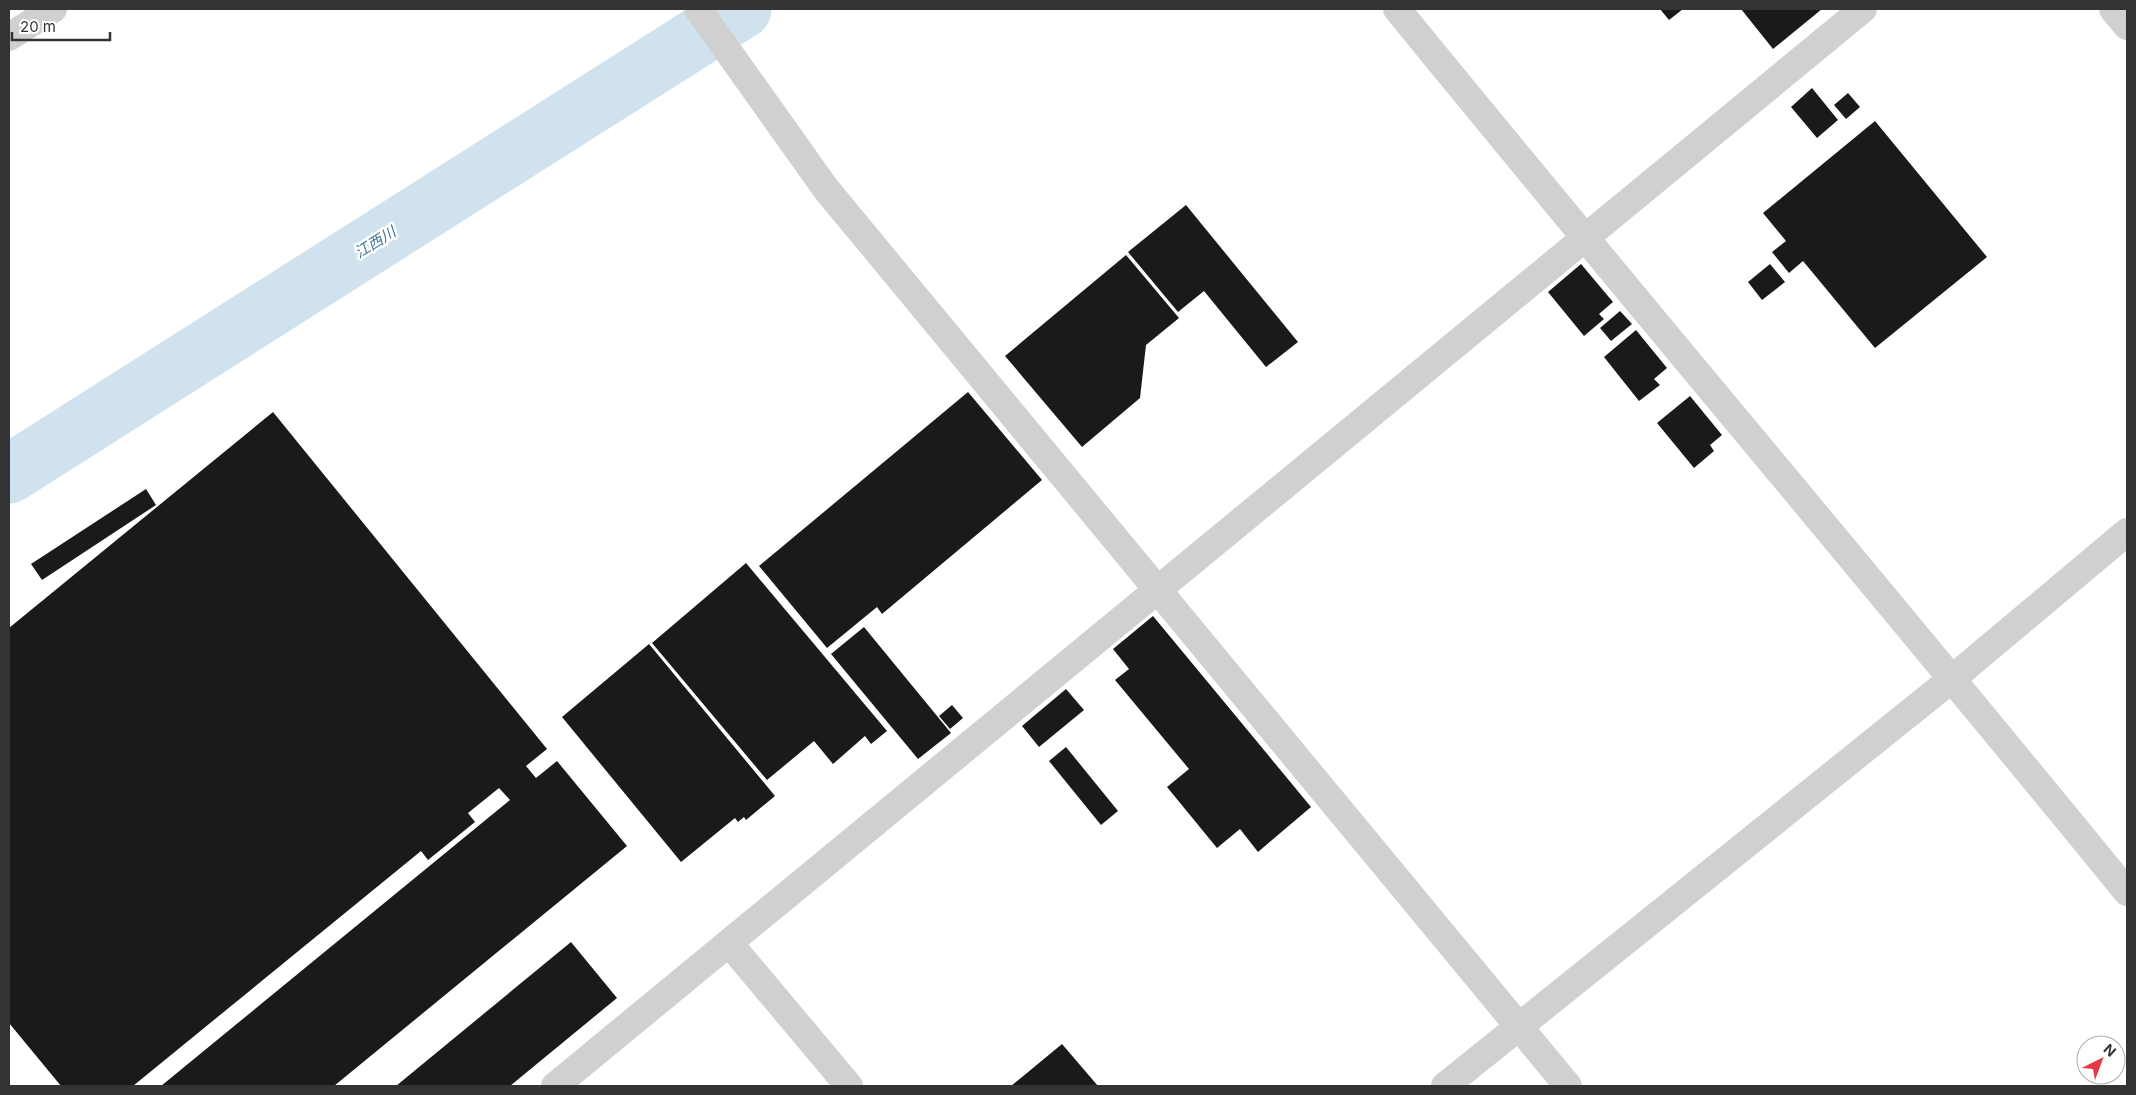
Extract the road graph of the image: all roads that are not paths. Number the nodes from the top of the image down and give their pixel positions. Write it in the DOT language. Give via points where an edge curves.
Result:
graph roads {
  1 [pos="53,9"];
  2 [pos="698,9"];
  3 [pos="1398,9"];
  4 [pos="1863,9"];
  5 [pos="2112,9"];
  6 [pos="2127,26"];
  7 [pos="9,37"];
  8 [pos="1585,239"];
  9 [pos="2127,532"];
  10 [pos="1159,589"];
  11 [pos="1953,678"];
  12 [pos="2127,892"];
  13 [pos="729,943"];
  14 [pos="1518,1026"];
  15 [pos="555,1086"];
  16 [pos="849,1086"];
  17 [pos="1445,1086"];
  18 [pos="1568,1086"];
  1 -- 7 [label="street"];
  2 -- 10 [label="street" via="826,189"];
  3 -- 8 [label="street"];
  4 -- 8 [label="street"];
  5 -- 6 [label="street"];
  8 -- 10 [label="street"];
  8 -- 11 [label="street"];
  9 -- 11 [label="street"];
  10 -- 13 [label="street"];
  10 -- 14 [label="street"];
  11 -- 12 [label="street"];
  11 -- 14 [label="street"];
  13 -- 15 [label="street"];
  13 -- 16 [label="street"];
  14 -- 17 [label="street"];
  14 -- 18 [label="street"];
}
